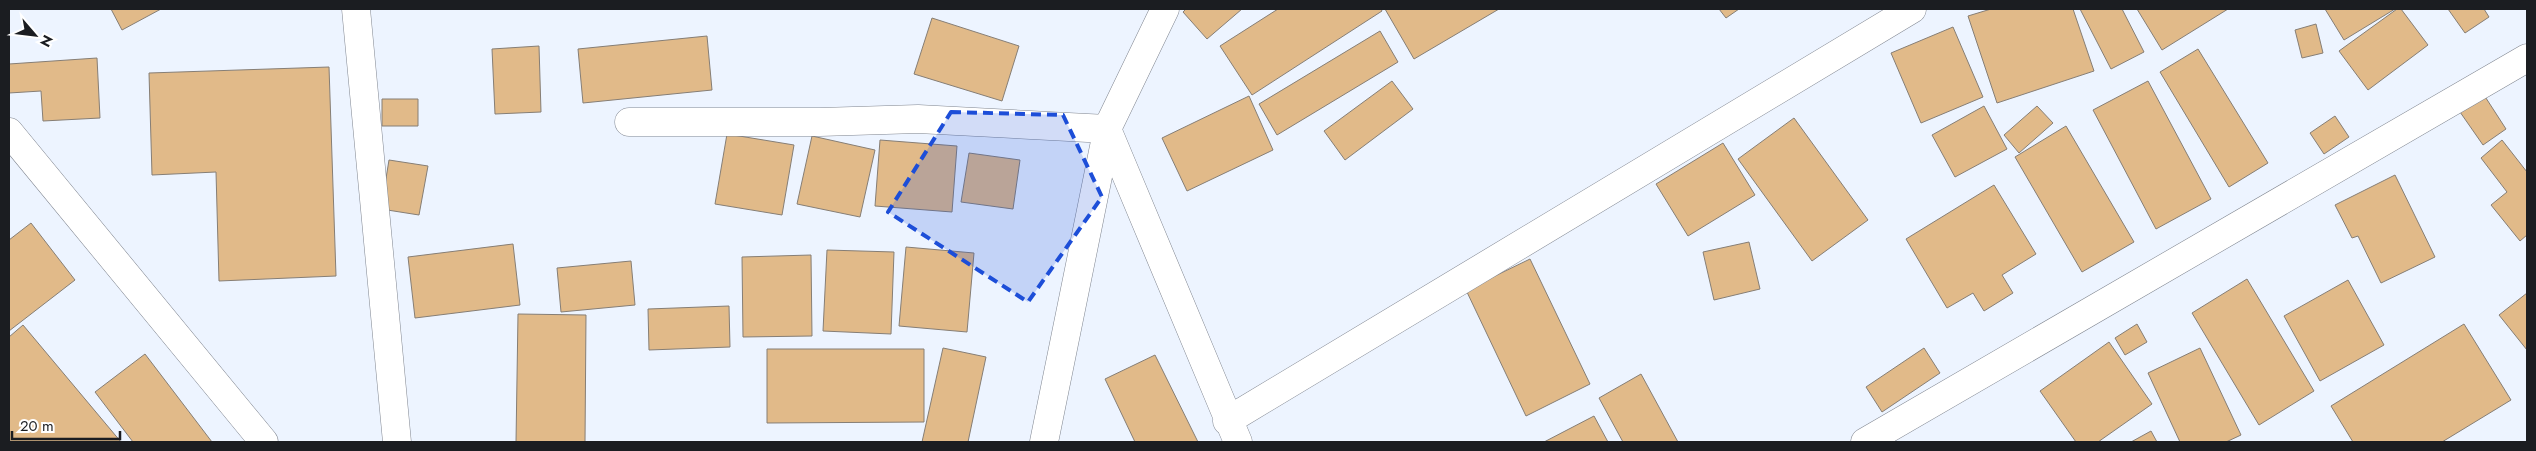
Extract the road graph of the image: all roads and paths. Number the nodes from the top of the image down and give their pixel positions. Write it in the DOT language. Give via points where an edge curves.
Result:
graph roads {
  1 [pos="356,9"];
  2 [pos="1146,9"];
  3 [pos="1166,9"];
  4 [pos="1912,9"];
  5 [pos="2527,58"];
  6 [pos="629,122"];
  7 [pos="1107,129"];
  8 [pos="9,132"];
  9 [pos="1232,432"];
  10 [pos="264,442"];
  11 [pos="397,442"];
  12 [pos="1044,442"];
  13 [pos="1865,442"];
  1 -- 11 [label="street"];
  2 -- 7 [label="street"];
  3 -- 7 [label="street"];
  4 -- 9 [label="street"];
  5 -- 13 [label="street"];
  6 -- 7 [label="street" via="918,119"];
  7 -- 9 [label="street"];
  7 -- 12 [label="street"];
  8 -- 10 [label="street"];
}
